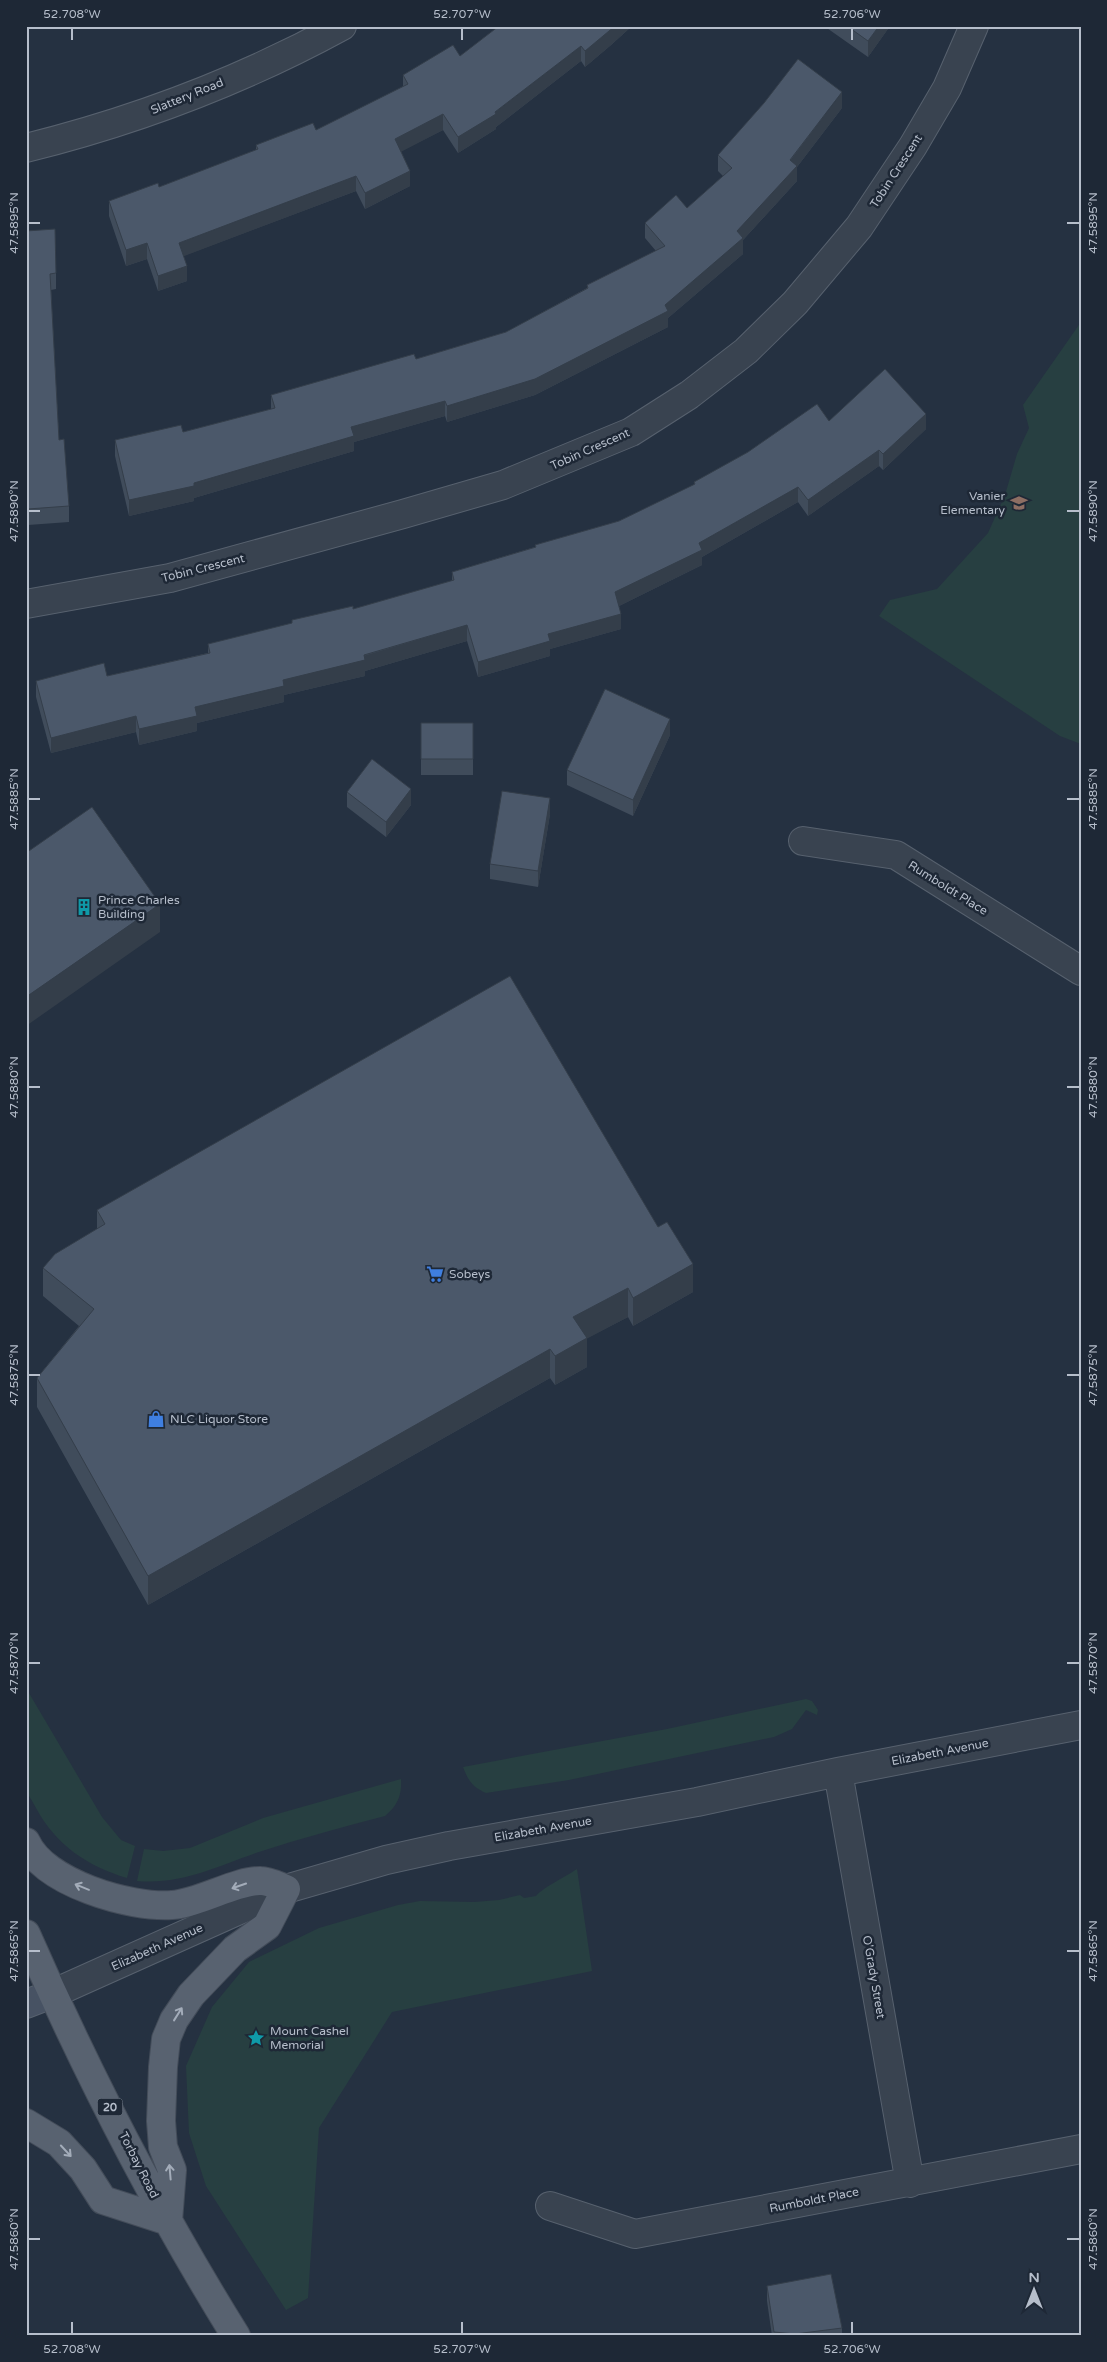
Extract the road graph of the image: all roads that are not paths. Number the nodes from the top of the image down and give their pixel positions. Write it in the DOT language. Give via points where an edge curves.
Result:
graph roads {
  1 [pos="974,26"];
  2 [pos="331,29"];
  3 [pos="26,148"];
  4 [pos="26,604"];
  5 [pos="803,841"];
  6 [pos="1081,971"];
  7 [pos="1081,1725"];
  8 [pos="838,1772"];
  9 [pos="26,1842"];
  10 [pos="286,1889"];
  11 [pos="26,1934"];
  12 [pos="52,1994"];
  13 [pos="26,2004"];
  14 [pos="26,2123"];
  15 [pos="1081,2149"];
  16 [pos="910,2182"];
  17 [pos="550,2206"];
  18 [pos="168,2220"];
  19 [pos="236,2336"];
  1 -- 4 [label="street, Tobin Crescent" via="947,88 913,146 859,227 795,303 746,351 689,396 631,432 503,485 403,514 170,578"];
  2 -- 3 [label="street, Slattery Road" via="184,99 83,134"];
  5 -- 6 [label="street, Rumboldt Place" via="896,855"];
  7 -- 8 [label="street, Elizabeth Avenue"];
  8 -- 10 [label="street, Elizabeth Avenue" via="697,1802 449,1846 386,1860"];
  8 -- 16 [label="street, O'Grady Street"];
  10 -- 9 [label="main road, one-way" via="269,1882 254,1881 202,1899 172,1905 113,1898 71,1882 40,1860"];
  10 -- 12 [label="street, Elizabeth Avenue"];
  18 -- 10 [label="main road, one-way" via="172,2170 163,2147 161,2121 166,2038 191,1995 223,1960 267,1926"];
  11 -- 12 [label="main road, Torbay Road / 20"];
  12 -- 13 [label="main road, Elizabeth Avenue"];
  12 -- 18 [label="main road, Torbay Road / 20"];
  14 -- 18 [label="main road, one-way" via="59,2143 83,2169 102,2200"];
  15 -- 16 [label="street, Rumboldt Place"];
  16 -- 17 [label="street, Rumboldt Place" via="635,2234"];
  18 -- 19 [label="main road, Torbay Road / 20"];
}
